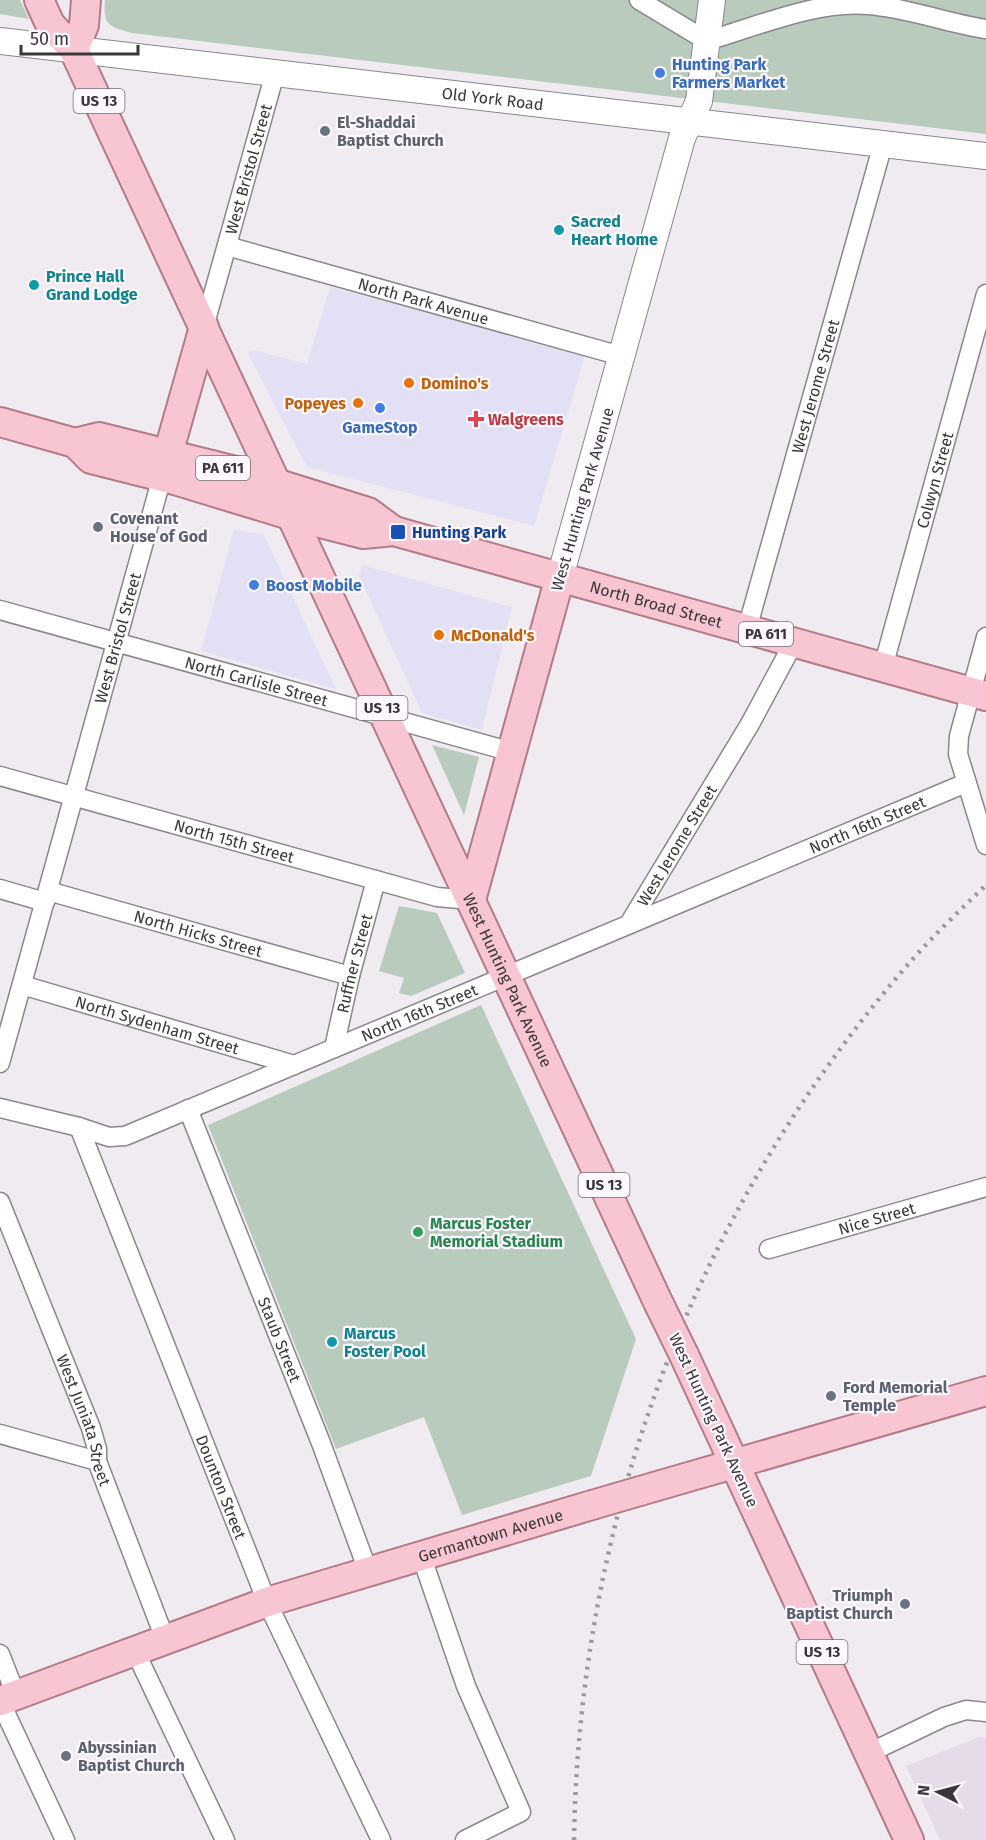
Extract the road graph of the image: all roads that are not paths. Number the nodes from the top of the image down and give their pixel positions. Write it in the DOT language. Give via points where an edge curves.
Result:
graph roads {
  1 [pos="39,0"];
  2 [pos="86,0"];
  3 [pos="639,0"];
  4 [pos="712,0"];
  5 [pos="986,29"];
  6 [pos="0,41"];
  7 [pos="707,41"];
  8 [pos="75,50"];
  9 [pos="275,73"];
  10 [pos="690,121"];
  11 [pos="883,144"];
  12 [pos="986,156"];
  13 [pos="227,246"];
  14 [pos="986,294"];
  15 [pos="204,327"];
  16 [pos="621,356"];
  17 [pos="0,422"];
  18 [pos="165,465"];
  19 [pos="277,483"];
  20 [pos="293,516"];
  21 [pos="394,531"];
  22 [pos="560,577"];
  23 [pos="0,610"];
  24 [pos="747,629"];
  25 [pos="986,637"];
  26 [pos="117,642"];
  27 [pos="794,642"];
  28 [pos="883,667"];
  29 [pos="978,693"];
  30 [pos="386,717"];
  31 [pos="512,752"];
  32 [pos="0,776"];
  33 [pos="966,783"];
  34 [pos="74,796"];
  35 [pos="985,842"];
  36 [pos="376,880"];
  37 [pos="0,889"];
  38 [pos="46,896"];
  39 [pos="471,900"];
  40 [pos="629,924"];
  41 [pos="506,975"];
  42 [pos="350,976"];
  43 [pos="22,985"];
  44 [pos="334,1048"];
  45 [pos="0,1063"];
  46 [pos="294,1065"];
  47 [pos="0,1108"];
  48 [pos="188,1110"];
  49 [pos="79,1127"];
  50 [pos="986,1186"];
  51 [pos="0,1202"];
  52 [pos="769,1249"];
  53 [pos="986,1391"];
  54 [pos="0,1434"];
  55 [pos="97,1461"];
  56 [pos="734,1464"];
  57 [pos="421,1555"];
  58 [pos="368,1571"];
  59 [pos="267,1602"];
  60 [pos="165,1639"];
  61 [pos="135,1651"];
  62 [pos="0,1654"];
  63 [pos="5,1699"];
  64 [pos="986,1712"];
  65 [pos="869,1753"];
  66 [pos="65,1840"];
  67 [pos="225,1840"];
  68 [pos="381,1840"];
  69 [pos="465,1840"];
  70 [pos="909,1840"];
  1 -- 8 [label="main road, US 13" via="50,24"];
  2 -- 8 [label="main road" via="84,25"];
  3 -- 7 [label="street"];
  4 -- 7 [label="street, West Hunting Park Avenue"];
  5 -- 7 [label="street" via="902,9 841,4"];
  6 -- 8 [label="street, Old York Road"];
  7 -- 10 [label="street, West Hunting Park Avenue" via="699,100"];
  8 -- 9 [label="street, Old York Road"];
  8 -- 15 [label="main road, US 13"];
  9 -- 10 [label="street, Old York Road"];
  9 -- 13 [label="street, West Bristol Street"];
  10 -- 11 [label="street, Old York Road"];
  10 -- 16 [label="street, West Hunting Park Avenue"];
  11 -- 12 [label="street, Old York Road"];
  11 -- 24 [label="street, West Jerome Street"];
  13 -- 15 [label="street, West Bristol Street"];
  13 -- 16 [label="street, North Park Avenue"];
  14 -- 28 [label="street, Colwyn Street"];
  15 -- 18 [label="main road, West Bristol Street"];
  15 -- 19 [label="main road, US 13"];
  16 -- 22 [label="street, West Hunting Park Avenue"];
  17 -- 18 [label="main road, North Broad Street / PA 611" via="75,443 99,437"];
  18 -- 19 [label="main road, North Broad Street / PA 611"];
  18 -- 20 [label="main road, North Broad Street / PA 611"];
  18 -- 26 [label="street, West Bristol Street"];
  19 -- 20 [label="main road, US 13"];
  19 -- 21 [label="main road, North Broad Street / PA 611" via="368,512"];
  20 -- 21 [label="main road, North Broad Street / PA 611" via="363,534"];
  20 -- 30 [label="main road, US 13"];
  21 -- 22 [label="main road, North Broad Street / PA 611"];
  22 -- 24 [label="main road, North Broad Street / PA 611"];
  22 -- 31 [label="main road, West Hunting Park Avenue"];
  23 -- 26 [label="street, North Carlisle Street"];
  24 -- 27 [label="main road, North Broad Street / PA 611"];
  25 -- 29 [label="street"];
  26 -- 30 [label="street, North Carlisle Street"];
  26 -- 34 [label="street, West Bristol Street"];
  27 -- 28 [label="main road, North Broad Street / PA 611"];
  27 -- 40 [label="street, West Jerome Street" via="750,724"];
  28 -- 29 [label="main road, North Broad Street / PA 611"];
  29 -- 33 [label="street" via="959,736 958,754"];
  30 -- 31 [label="street, North Carlisle Street"];
  30 -- 39 [label="main road, US 13"];
  31 -- 39 [label="main road, West Hunting Park Avenue"];
  32 -- 34 [label="street, North 15th Street"];
  33 -- 35 [label="street"];
  33 -- 40 [label="street, North 16th Street"];
  34 -- 36 [label="street, North 15th Street"];
  34 -- 38 [label="street, West Bristol Street"];
  36 -- 39 [label="street, North 15th Street" via="437,897"];
  36 -- 42 [label="street, Ruffner Street"];
  37 -- 38 [label="street, North Hicks Street"];
  38 -- 42 [label="street, North Hicks Street"];
  38 -- 43 [label="street, West Bristol Street"];
  39 -- 41 [label="main road, West Hunting Park Avenue / US 13"];
  40 -- 41 [label="street, North 16th Street"];
  41 -- 44 [label="street, North 16th Street"];
  41 -- 56 [label="main road, West Hunting Park Avenue / US 13, bridge"];
  42 -- 44 [label="street, Ruffner Street"];
  43 -- 45 [label="street, West Bristol Street"];
  43 -- 46 [label="street, North Sydenham Street"];
  44 -- 46 [label="street, North 16th Street"];
  46 -- 48 [label="street, North 16th Street"];
  47 -- 49 [label="street, North 16th Street"];
  48 -- 49 [label="street, North 16th Street" via="117,1138"];
  48 -- 58 [label="street, Staub Street"];
  49 -- 59 [label="street, Dounton Street"];
  50 -- 52 [label="street, Nice Street"];
  51 -- 55 [label="street, West Juniata Street" via="91,1428"];
  53 -- 56 [label="main road, Germantown Avenue"];
  54 -- 55 [label="street"];
  55 -- 60 [label="street, West Juniata Street"];
  56 -- 57 [label="main road, Germantown Avenue, bridge"];
  56 -- 65 [label="main road, West Hunting Park Avenue / US 13"];
  57 -- 58 [label="main road, Germantown Avenue"];
  57 -- 69 [label="street" via="466,1686 521,1812"];
  58 -- 59 [label="main road, Germantown Avenue"];
  59 -- 60 [label="main road, Germantown Avenue"];
  59 -- 68 [label="street, Dounton Street"];
  60 -- 61 [label="main road, Germantown Avenue"];
  61 -- 63 [label="main road, Germantown Avenue"];
  61 -- 67 [label="street"];
  62 -- 63 [label="street"];
  63 -- 66 [label="street"];
  64 -- 65 [label="street" via="966,1710 944,1717"];
  65 -- 70 [label="main road, West Hunting Park Avenue / US 13"];
}
